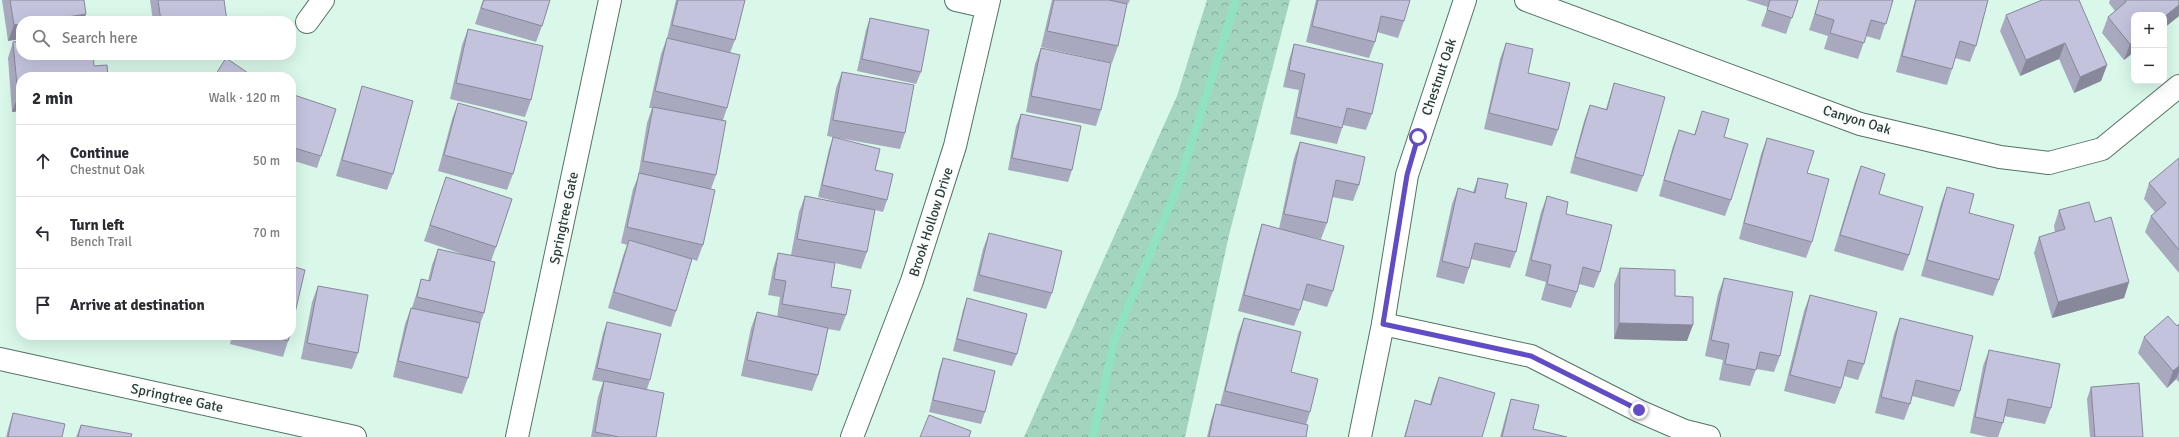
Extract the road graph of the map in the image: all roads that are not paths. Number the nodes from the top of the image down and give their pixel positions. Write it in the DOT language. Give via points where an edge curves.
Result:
graph roads {
  1 [pos="323,0"];
  2 [pos="610,0"];
  3 [pos="956,0"];
  4 [pos="1465,0"];
  5 [pos="1526,0"];
  6 [pos="988,3"];
  7 [pos="307,22"];
  8 [pos="2176,94"];
  9 [pos="1383,324"];
  10 [pos="0,359"];
  11 [pos="355,437"];
  12 [pos="518,437"];
  13 [pos="852,437"];
  14 [pos="1360,437"];
  15 [pos="1709,437"];
  1 -- 7 [label="street"];
  2 -- 12 [label="street, Springtree Gate"];
  3 -- 6 [label="street"];
  4 -- 9 [label="street, Chestnut Oak" via="1407,175"];
  5 -- 8 [label="street, Canyon Oak" via="1860,124 2000,157 2049,163 2102,149"];
  6 -- 13 [label="street, Brook Hollow Drive" via="948,169 912,281"];
  9 -- 14 [label="street, Chestnut Oak"];
  9 -- 15 [label="street" via="1531,356 1685,431"];
  10 -- 11 [label="street, Springtree Gate"];
}
